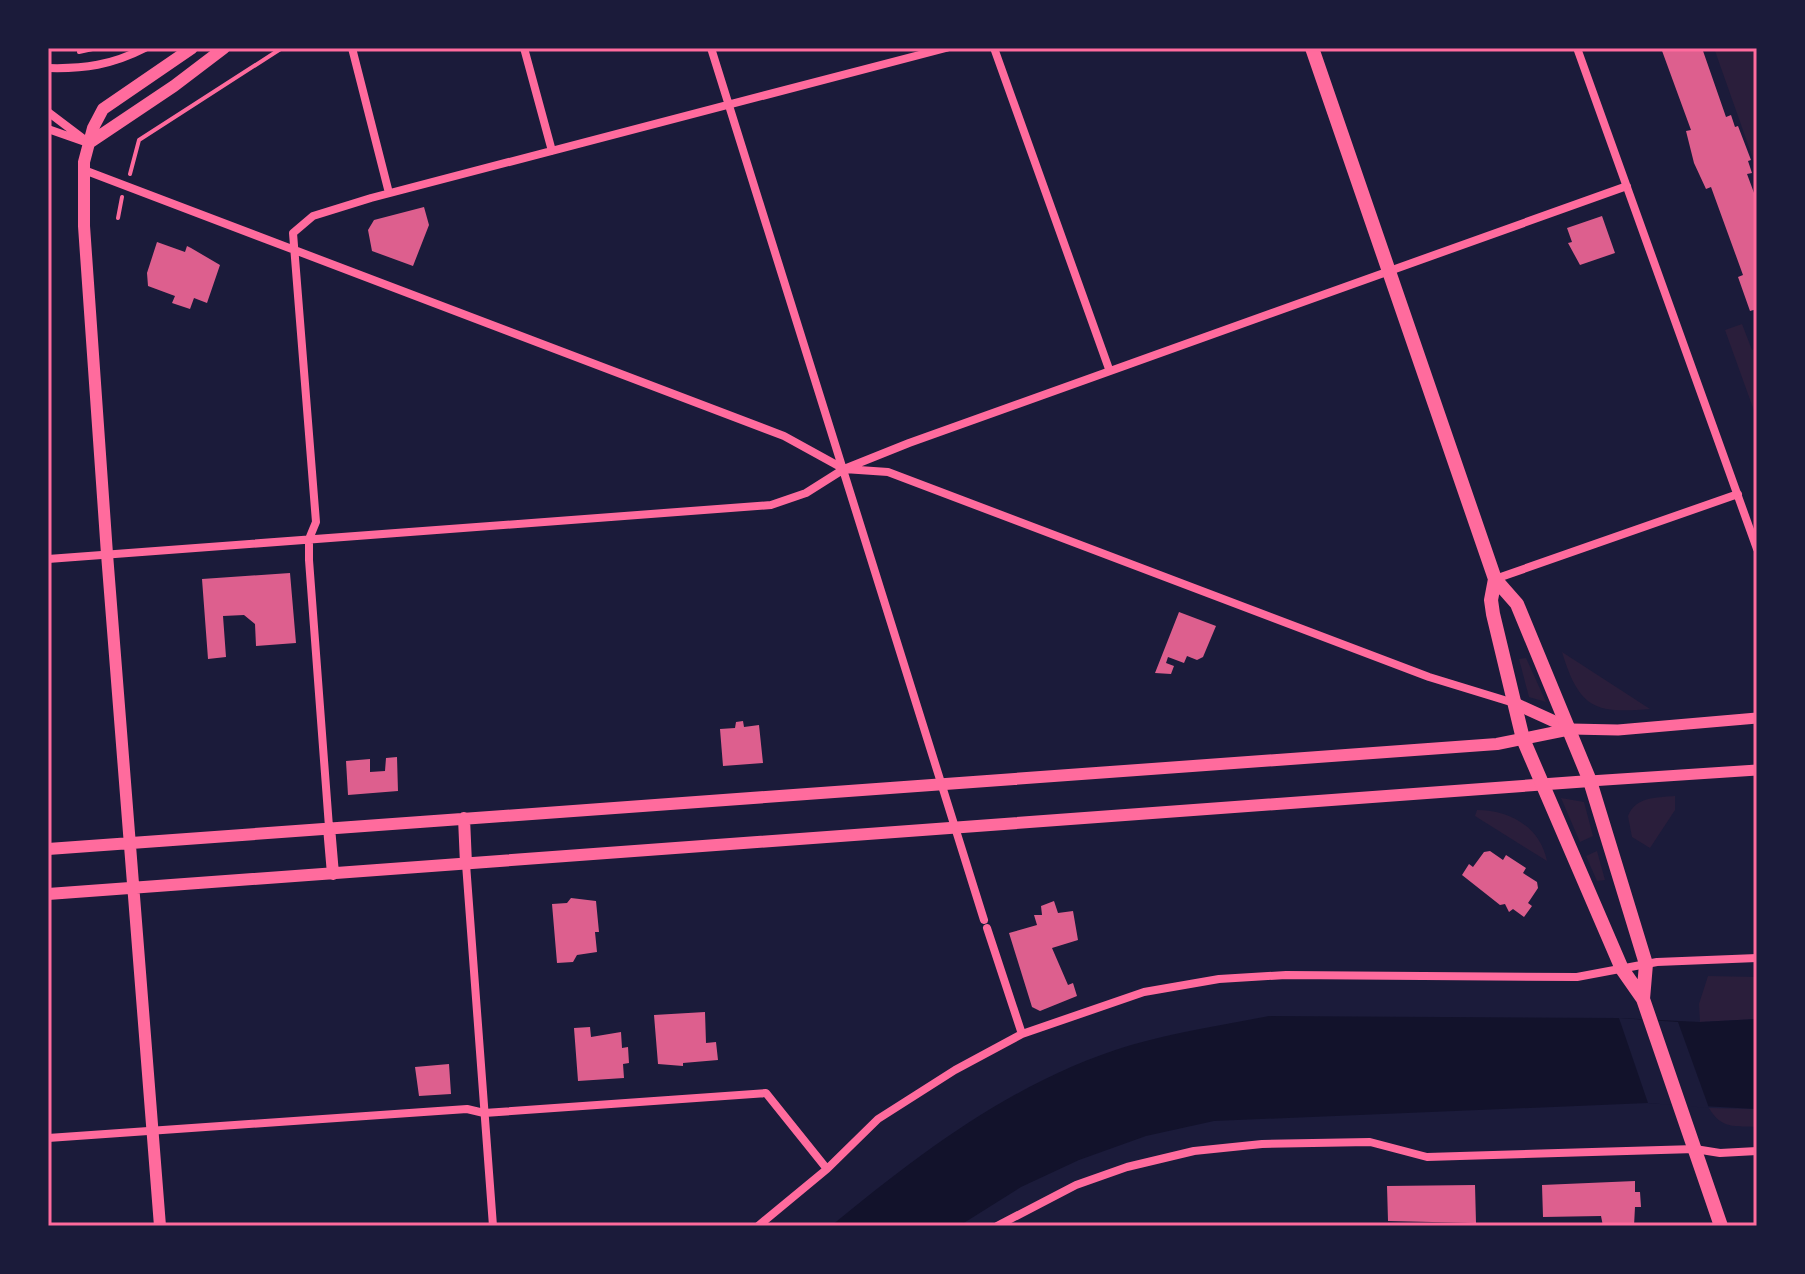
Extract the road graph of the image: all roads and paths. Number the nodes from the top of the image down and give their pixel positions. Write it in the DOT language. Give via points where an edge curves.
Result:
graph roads {
  1 [pos="97,48"];
  2 [pos="145,48"];
  3 [pos="192,48"];
  4 [pos="224,48"];
  5 [pos="282,48"];
  6 [pos="352,48"];
  7 [pos="524,48"];
  8 [pos="711,48"];
  9 [pos="946,48"];
  10 [pos="994,48"];
  11 [pos="1312,48"];
  12 [pos="1577,48"];
  13 [pos="70,54"];
  14 [pos="48,68"];
  15 [pos="728,103"];
  16 [pos="48,112"];
  17 [pos="48,129"];
  18 [pos="89,143"];
  19 [pos="552,151"];
  20 [pos="84,170"];
  21 [pos="125,186"];
  22 [pos="1627,186"];
  23 [pos="389,193"];
  24 [pos="118,218"];
  25 [pos="294,249"];
  26 [pos="1389,270"];
  27 [pos="1109,369"];
  28 [pos="844,469"];
  29 [pos="1738,494"];
  30 [pos="309,539"];
  31 [pos="1757,549"];
  32 [pos="107,554"];
  33 [pos="48,559"];
  34 [pos="1495,579"];
  35 [pos="1514,703"];
  36 [pos="1757,718"];
  37 [pos="1571,729"];
  38 [pos="1523,739"];
  39 [pos="1757,770"];
  40 [pos="1590,781"];
  41 [pos="940,782"];
  42 [pos="1542,784"];
  43 [pos="464,818"];
  44 [pos="955,826"];
  45 [pos="329,827"];
  46 [pos="129,844"];
  47 [pos="48,849"];
  48 [pos="466,864"];
  49 [pos="333,874"];
  50 [pos="133,888"];
  51 [pos="48,894"];
  52 [pos="1757,958"];
  53 [pos="1646,964"];
  54 [pos="1622,969"];
  55 [pos="1643,999"];
  56 [pos="1022,1034"];
  57 [pos="484,1113"];
  58 [pos="152,1132"];
  59 [pos="48,1138"];
  60 [pos="1695,1149"];
  61 [pos="1757,1151"];
  62 [pos="827,1169"];
  63 [pos="160,1226"];
  64 [pos="493,1226"];
  65 [pos="758,1226"];
  66 [pos="997,1226"];
  67 [pos="1721,1226"];
  1 -- 13 [label="path"];
  2 -- 14 [label="street" via="86,69"];
  3 -- 18 [label="main road" via="103,109"];
  4 -- 18 [label="main road"];
  5 -- 21 [label="path" via="139,140"];
  6 -- 23 [label="street"];
  7 -- 19 [label="street"];
  8 -- 15 [label="street"];
  9 -- 15 [label="street"];
  10 -- 27 [label="street"];
  11 -- 26 [label="main road"];
  12 -- 22 [label="street"];
  15 -- 19 [label="street"];
  15 -- 28 [label="street"];
  16 -- 18 [label="street"];
  17 -- 18 [label="street"];
  18 -- 20 [label="main road"];
  19 -- 23 [label="street"];
  20 -- 21 [label="street"];
  20 -- 32 [label="main road"];
  21 -- 24 [label="path"];
  21 -- 25 [label="street"];
  22 -- 26 [label="street"];
  22 -- 29 [label="street"];
  23 -- 25 [label="street" via="313,216 293,233"];
  25 -- 28 [label="street" via="784,436"];
  25 -- 30 [label="street" via="316,522"];
  26 -- 27 [label="street"];
  26 -- 34 [label="main road"];
  27 -- 28 [label="street"];
  28 -- 30 [label="street" via="806,493 771,505"];
  28 -- 35 [label="street" via="888,472 1429,677"];
  28 -- 41 [label="street"];
  29 -- 31 [label="street"];
  29 -- 34 [label="street"];
  30 -- 32 [label="street"];
  30 -- 45 [label="street"];
  32 -- 33 [label="street"];
  32 -- 46 [label="main road"];
  34 -- 35 [label="main road" via="1493,614"];
  34 -- 37 [label="main road" via="1517,604"];
  35 -- 37 [label="main road"];
  35 -- 38 [label="main road"];
  36 -- 37 [label="street"];
  37 -- 38 [label="main road"];
  37 -- 40 [label="main road"];
  38 -- 41 [label="main road"];
  38 -- 42 [label="main road"];
  39 -- 40 [label="street"];
  40 -- 42 [label="main road"];
  40 -- 53 [label="main road"];
  41 -- 43 [label="main road"];
  41 -- 44 [label="street"];
  42 -- 44 [label="main road"];
  42 -- 54 [label="main road"];
  43 -- 45 [label="main road"];
  43 -- 48 [label="main road"];
  44 -- 48 [label="main road"];
  44 -- 56 [label="street"];
  45 -- 46 [label="main road"];
  45 -- 49 [label="main road"];
  46 -- 47 [label="main road"];
  46 -- 50 [label="main road"];
  48 -- 49 [label="main road"];
  48 -- 57 [label="street"];
  49 -- 50 [label="main road"];
  50 -- 51 [label="main road"];
  50 -- 58 [label="main road"];
  52 -- 53 [label="street"];
  53 -- 54 [label="street"];
  53 -- 55 [label="main road"];
  54 -- 55 [label="main road"];
  54 -- 56 [label="street" via="1577,977 1219,979 1144,992"];
  55 -- 60 [label="main road"];
  56 -- 62 [label="street" via="878,1119"];
  57 -- 58 [label="street" via="467,1109"];
  57 -- 62 [label="street" via="766,1093"];
  57 -- 64 [label="street"];
  58 -- 59 [label="street"];
  58 -- 63 [label="main road"];
  60 -- 61 [label="street"];
  60 -- 66 [label="street" via="1427,1157 1370,1142 1194,1151 1076,1185"];
  60 -- 67 [label="main road"];
  62 -- 65 [label="street"];
}
